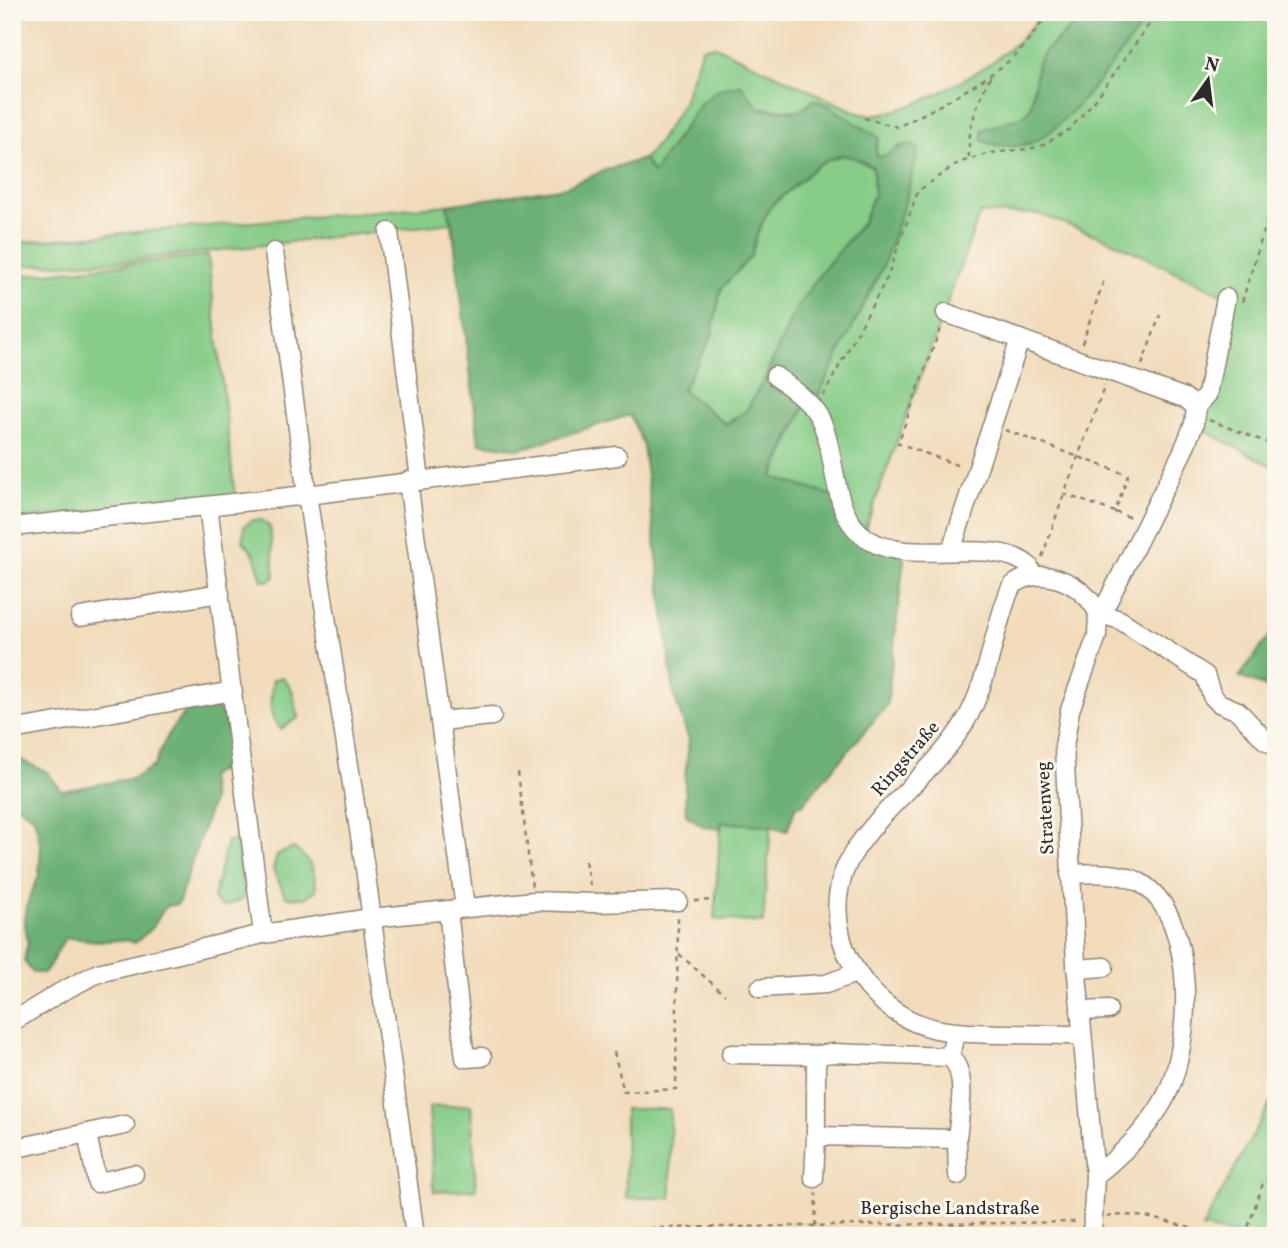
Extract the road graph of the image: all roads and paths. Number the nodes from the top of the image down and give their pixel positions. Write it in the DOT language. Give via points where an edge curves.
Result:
graph roads {
  1 [pos="1049,12"];
  2 [pos="1158,12"];
  3 [pos="993,71"];
  4 [pos="864,118"];
  5 [pos="969,159"];
  6 [pos="1276,191"];
  7 [pos="389,232"];
  8 [pos="274,252"];
  9 [pos="1104,280"];
  10 [pos="1233,303"];
  11 [pos="946,313"];
  12 [pos="1160,315"];
  13 [pos="1020,339"];
  14 [pos="1077,359"];
  15 [pos="1110,372"];
  16 [pos="775,376"];
  17 [pos="1136,381"];
  18 [pos="815,411"];
  19 [pos="1196,411"];
  20 [pos="993,425"];
  21 [pos="1276,446"];
  22 [pos="617,456"];
  23 [pos="1078,457"];
  24 [pos="977,472"];
  25 [pos="414,480"];
  26 [pos="1065,494"];
  27 [pos="307,495"];
  28 [pos="208,506"];
  29 [pos="12,527"];
  30 [pos="951,551"];
  31 [pos="1035,576"];
  32 [pos="220,593"];
  33 [pos="1098,613"];
  34 [pos="80,617"];
  35 [pos="233,691"];
  36 [pos="492,716"];
  37 [pos="440,721"];
  38 [pos="12,730"];
  39 [pos="1276,746"];
  40 [pos="518,772"];
  41 [pos="585,861"];
  42 [pos="1070,874"];
  43 [pos="715,900"];
  44 [pos="534,901"];
  45 [pos="678,901"];
  46 [pos="593,903"];
  47 [pos="456,909"];
  48 [pos="372,918"];
  49 [pos="678,922"];
  50 [pos="263,934"];
  51 [pos="679,954"];
  52 [pos="1104,967"];
  53 [pos="1076,969"];
  54 [pos="856,973"];
  55 [pos="760,988"];
  56 [pos="724,995"];
  57 [pos="1108,1010"];
  58 [pos="1080,1011"];
  59 [pos="12,1022"];
  60 [pos="955,1033"];
  61 [pos="1082,1035"];
  62 [pos="614,1052"];
  63 [pos="731,1054"];
  64 [pos="819,1055"];
  65 [pos="482,1057"];
  66 [pos="950,1057"];
  67 [pos="125,1125"];
  68 [pos="87,1133"];
  69 [pos="816,1136"];
  70 [pos="957,1139"];
  71 [pos="12,1149"];
  72 [pos="1276,1166"];
  73 [pos="134,1174"];
  74 [pos="958,1175"];
  75 [pos="1095,1176"];
  76 [pos="814,1178"];
  77 [pos="1120,1215"];
  78 [pos="1119,1223"];
  79 [pos="816,1224"];
  80 [pos="1093,1228"];
  81 [pos="415,1236"];
  82 [pos="510,1236"];
  83 [pos="816,1236"];
  84 [pos="1220,1236"];
  85 [pos="1245,1236"];
  1 -- 3 [label="path" via="1020,50"];
  2 -- 5 [label="path" via="1070,129 1043,145"];
  3 -- 4 [label="path" via="897,127"];
  3 -- 5 [label="path" via="973,118"];
  5 -- 18 [label="path" via="918,191 887,278"];
  6 -- 10 [label="path"];
  7 -- 25 [label="street"];
  8 -- 27 [label="street"];
  9 -- 14 [label="path"];
  10 -- 19 [label="street, Stratenweg" via="1207,395"];
  11 -- 13 [label="street"];
  11 -- 24 [label="path" via="898,443"];
  12 -- 17 [label="path"];
  13 -- 14 [label="street"];
  13 -- 20 [label="street"];
  14 -- 15 [label="street"];
  15 -- 17 [label="street"];
  15 -- 23 [label="path"];
  16 -- 18 [label="street"];
  17 -- 19 [label="street" via="1185,398"];
  18 -- 30 [label="street" via="826,434 845,513 862,535 889,549"];
  19 -- 21 [label="path"];
  19 -- 33 [label="street, Stratenweg" via="1183,451"];
  20 -- 23 [label="path"];
  20 -- 24 [label="street"];
  22 -- 25 [label="street"];
  23 -- 26 [label="path"];
  23 -- 26 [label="path" via="1128,475 1115,512"];
  24 -- 30 [label="street"];
  25 -- 27 [label="street"];
  25 -- 37 [label="street"];
  26 -- 31 [label="path"];
  27 -- 28 [label="street"];
  27 -- 48 [label="street"];
  28 -- 29 [label="street"];
  28 -- 32 [label="street"];
  30 -- 31 [label="street" via="1014,557"];
  31 -- 33 [label="street" via="1059,579 1077,589"];
  31 -- 54 [label="street, Ringstraße" via="1011,587 982,688 964,723 939,758 863,840 843,872 837,920"];
  32 -- 34 [label="street"];
  32 -- 35 [label="street"];
  33 -- 39 [label="street" via="1120,620 1205,676 1219,703 1238,711"];
  33 -- 42 [label="street, Stratenweg" via="1097,636 1070,710 1064,747"];
  35 -- 38 [label="street"];
  35 -- 50 [label="street"];
  36 -- 37 [label="street"];
  37 -- 47 [label="street"];
  40 -- 44 [label="path"];
  41 -- 46 [label="path"];
  42 -- 53 [label="street, Stratenweg"];
  42 -- 75 [label="street" via="1112,874 1149,889 1178,938 1185,976 1181,1051 1161,1105 1123,1154"];
  43 -- 45 [label="path"];
  44 -- 46 [label="street"];
  44 -- 47 [label="street"];
  45 -- 46 [label="street"];
  47 -- 48 [label="street"];
  47 -- 65 [label="street" via="466,1058"];
  48 -- 50 [label="street"];
  48 -- 81 [label="street"];
  49 -- 51 [label="path"];
  50 -- 59 [label="street" via="98,973"];
  51 -- 56 [label="path"];
  51 -- 62 [label="path" via="676,1089 624,1092"];
  52 -- 53 [label="street"];
  53 -- 58 [label="street, Stratenweg"];
  54 -- 55 [label="street" via="826,984"];
  54 -- 60 [label="street, Ringstraße" via="890,1008 926,1027"];
  57 -- 58 [label="street"];
  58 -- 61 [label="street, Stratenweg"];
  60 -- 61 [label="street, Ringstraße"];
  60 -- 66 [label="street"];
  61 -- 75 [label="street, Stratenweg"];
  63 -- 64 [label="street"];
  64 -- 66 [label="street"];
  64 -- 69 [label="street"];
  66 -- 70 [label="street" via="960,1073"];
  67 -- 68 [label="street"];
  68 -- 71 [label="street"];
  68 -- 73 [label="street" via="97,1183"];
  69 -- 70 [label="street"];
  69 -- 76 [label="street"];
  70 -- 74 [label="street"];
  72 -- 85 [label="path" via="1262,1186"];
  75 -- 80 [label="street, Stratenweg"];
  76 -- 79 [label="path"];
  77 -- 78 [label="path"];
  77 -- 80 [label="path, Bergische Landstraße"];
  77 -- 84 [label="path, Bergische Landstraße"];
  79 -- 80 [label="path, Bergische Landstraße" via="1075,1222"];
  79 -- 82 [label="path, Bergische Landstraße" via="588,1229"];
  79 -- 83 [label="path"];
}
